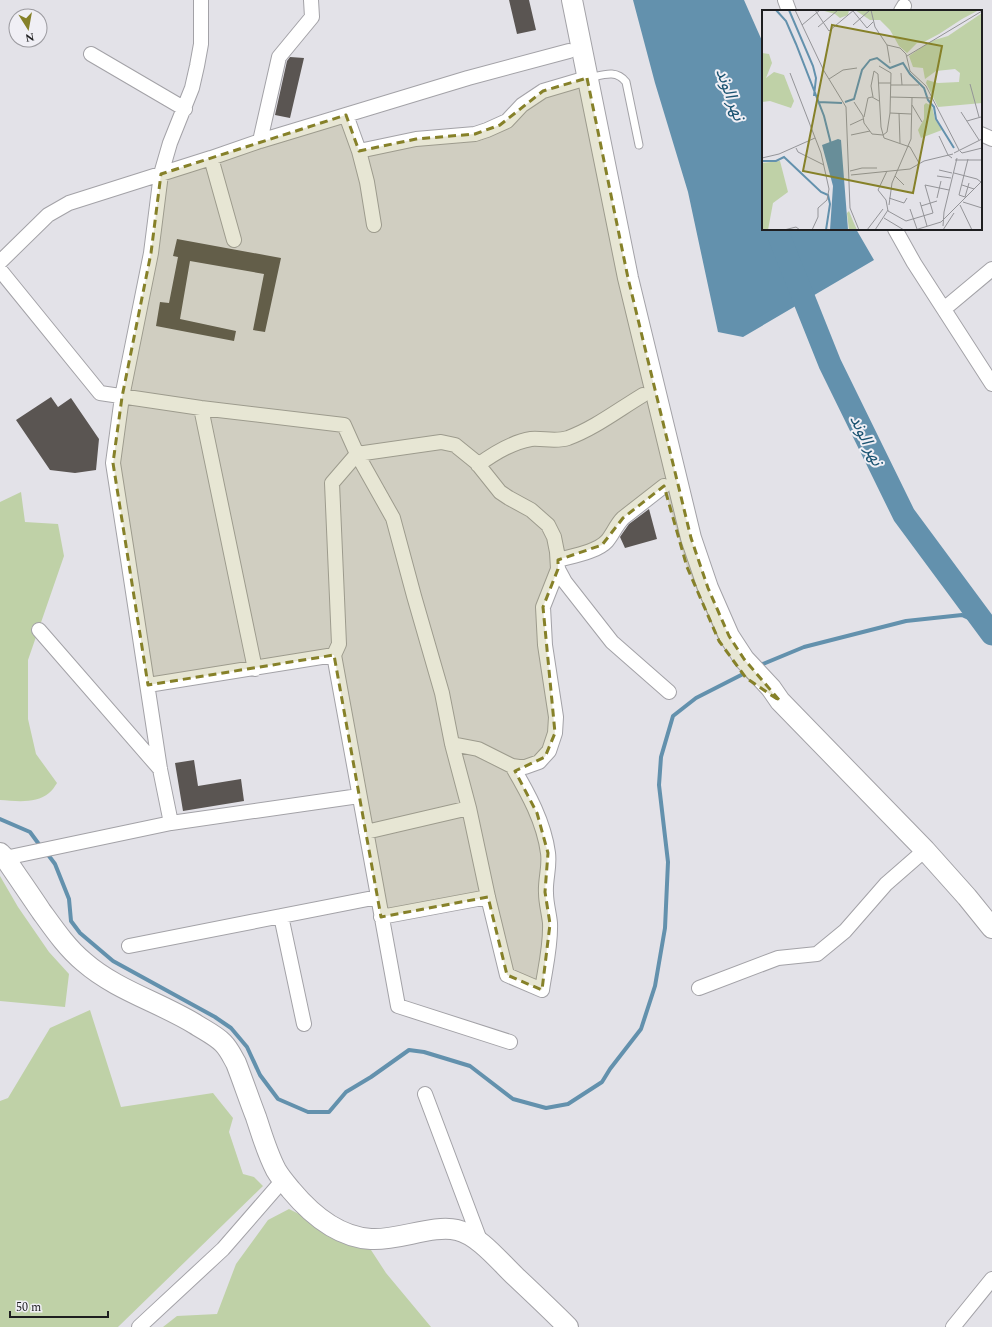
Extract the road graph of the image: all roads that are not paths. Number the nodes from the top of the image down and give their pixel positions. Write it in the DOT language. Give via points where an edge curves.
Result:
graph roads {
  1 [pos="201,0"];
  2 [pos="311,0"];
  3 [pos="559,0"];
  4 [pos="572,0"];
  5 [pos="785,0"];
  6 [pos="789,10"];
  7 [pos="575,50"];
  8 [pos="91,54"];
  9 [pos="581,80"];
  10 [pos="185,109"];
  11 [pos="346,115"];
  12 [pos="982,134"];
  13 [pos="992,139"];
  14 [pos="260,141"];
  15 [pos="639,145"];
  16 [pos="359,151"];
  17 [pos="211,158"];
  18 [pos="161,174"];
  19 [pos="374,224"];
  20 [pos="896,230"];
  21 [pos="234,240"];
  22 [pos="0,262"];
  23 [pos="992,269"];
  24 [pos="0,270"];
  25 [pos="944,309"];
  26 [pos="992,384"];
  27 [pos="642,395"];
  28 [pos="122,396"];
  29 [pos="201,408"];
  30 [pos="357,454"];
  31 [pos="478,464"];
  32 [pos="664,486"];
  33 [pos="558,564"];
  34 [pos="39,630"];
  35 [pos="734,654"];
  36 [pos="334,655"];
  37 [pos="254,669"];
  38 [pos="148,685"];
  39 [pos="669,692"];
  40 [pos="452,744"];
  41 [pos="512,766"];
  42 [pos="160,769"];
  43 [pos="359,796"];
  44 [pos="470,808"];
  45 [pos="171,823"];
  46 [pos="366,832"];
  47 [pos="925,850"];
  48 [pos="2,856"];
  49 [pos="378,897"];
  50 [pos="488,897"];
  51 [pos="281,916"];
  52 [pos="381,917"];
  53 [pos="992,928"];
  54 [pos="129,946"];
  55 [pos="699,988"];
  56 [pos="304,1024"];
  57 [pos="510,1042"];
  58 [pos="425,1094"];
  59 [pos="283,1180"];
  60 [pos="480,1243"];
  61 [pos="992,1279"];
  62 [pos="139,1327"];
  63 [pos="568,1327"];
  64 [pos="953,1327"];
  1 -- 10 [label="street" via="198,66"];
  2 -- 14 [label="street" via="312,17 279,57"];
  3 -- 7 [label="main road"];
  4 -- 7 [label="main road"];
  5 -- 6 [label="street"];
  7 -- 9 [label="main road"];
  7 -- 11 [label="street" via="468,78"];
  8 -- 10 [label="street"];
  9 -- 15 [label="lane" via="609,74 622,77 626,82"];
  9 -- 16 [label="street" via="538,93 507,121 475,134 416,139"];
  9 -- 27 [label="main road" via="616,279"];
  9 -- 35 [label="main road" via="684,512 698,563"];
  10 -- 18 [label="street"];
  11 -- 14 [label="street"];
  11 -- 16 [label="street"];
  12 -- 13 [label="street"];
  14 -- 17 [label="street"];
  16 -- 19 [label="street"];
  17 -- 18 [label="street"];
  17 -- 21 [label="street"];
  18 -- 22 [label="street" via="69,203 48,215"];
  18 -- 28 [label="street" via="147,280"];
  20 -- 25 [label="street"];
  23 -- 25 [label="street"];
  24 -- 28 [label="street" via="100,393"];
  25 -- 26 [label="street"];
  27 -- 31 [label="street" via="601,422 574,435 559,440 525,441"];
  27 -- 32 [label="main road"];
  28 -- 29 [label="street"];
  28 -- 38 [label="street" via="113,463"];
  29 -- 30 [label="street" via="344,425"];
  29 -- 37 [label="street"];
  30 -- 31 [label="street" via="448,442 456,445"];
  30 -- 36 [label="street" via="332,483 339,644"];
  30 -- 40 [label="street" via="393,518 442,693"];
  31 -- 33 [label="street" via="500,492 531,510 548,525 554,537"];
  32 -- 33 [label="street" via="623,518 602,545"];
  32 -- 35 [label="main road" via="679,541 697,592 719,641"];
  33 -- 39 [label="street" via="565,582 612,642"];
  33 -- 41 [label="street" via="543,607 545,645 556,717 555,733 549,751 539,762 526,767"];
  34 -- 42 [label="street"];
  35 -- 47 [label="main road" via="740,671 757,680 766,693 780,701"];
  36 -- 37 [label="street"];
  36 -- 43 [label="street"];
  37 -- 38 [label="street"];
  38 -- 42 [label="street"];
  40 -- 41 [label="street" via="478,749"];
  40 -- 44 [label="street"];
  41 -- 50 [label="street" via="537,813 548,854 545,892 550,924 542,990 507,975"];
  42 -- 45 [label="street"];
  43 -- 45 [label="street"];
  43 -- 46 [label="street"];
  44 -- 46 [label="street"];
  44 -- 50 [label="street"];
  45 -- 48 [label="street" via="72,845"];
  46 -- 49 [label="street"];
  47 -- 53 [label="main road"];
  47 -- 55 [label="street" via="886,884 845,931 817,954 778,958"];
  48 -- 59 [label="main road" via="68,947 83,962 103,977 180,1015 213,1035 230,1051 267,1149"];
  49 -- 51 [label="street"];
  49 -- 52 [label="street"];
  50 -- 52 [label="street"];
  51 -- 54 [label="street"];
  51 -- 56 [label="street"];
  52 -- 57 [label="street" via="398,1006"];
  58 -- 60 [label="street"];
  59 -- 60 [label="main road" via="311,1212 348,1235 372,1240 457,1230"];
  59 -- 62 [label="street" via="223,1248"];
  60 -- 63 [label="main road"];
  61 -- 64 [label="street"];
}
